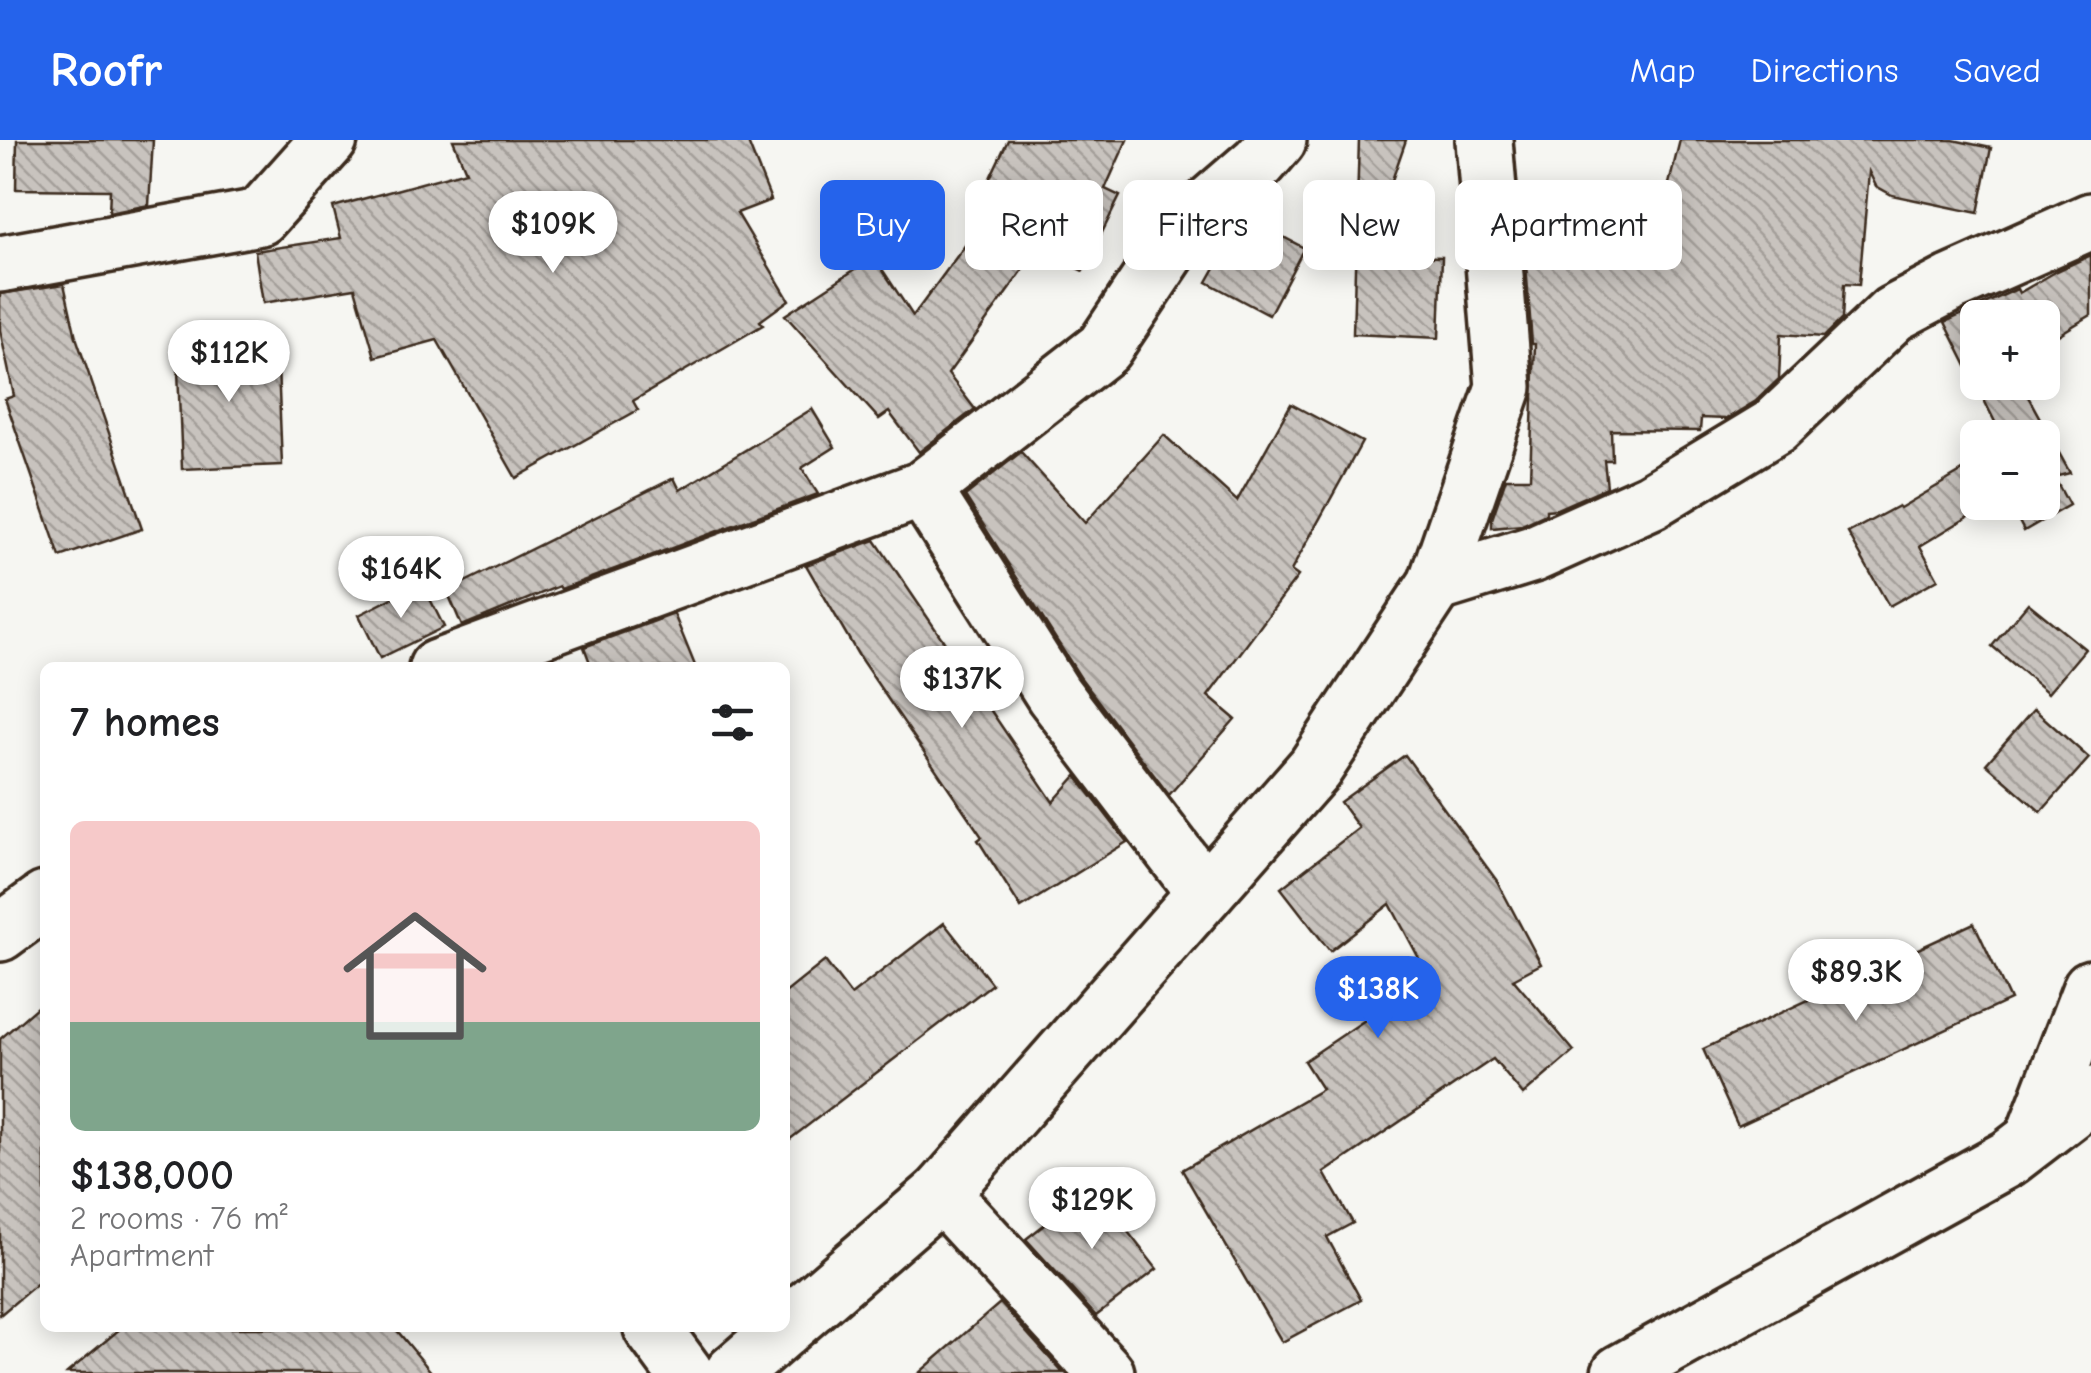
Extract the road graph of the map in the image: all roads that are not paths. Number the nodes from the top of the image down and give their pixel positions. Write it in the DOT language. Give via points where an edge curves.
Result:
graph roads {
  1 [pos="328,140"];
  2 [pos="1278,140"];
  3 [pos="1484,140"];
  4 [pos="2091,221"];
  5 [pos="0,264"];
  6 [pos="923,490"];
  7 [pos="1436,584"];
  8 [pos="453,662"];
  9 [pos="1205,893"];
  10 [pos="40,904"];
  11 [pos="0,934"];
  12 [pos="2091,988"];
  13 [pos="2091,1095"];
  14 [pos="2033,1140"];
  15 [pos="941,1194"];
  16 [pos="790,1324"];
  17 [pos="655,1332"];
  18 [pos="781,1332"];
  19 [pos="685,1373"];
  20 [pos="733,1373"];
  21 [pos="1106,1373"];
  22 [pos="1620,1373"];
  1 -- 5 [label="street" via="260,217"];
  2 -- 6 [label="street" via="1186,224 1104,348"];
  3 -- 7 [label="street" via="1504,386"];
  4 -- 7 [label="street" via="1892,314 1775,426 1652,502 1533,554"];
  6 -- 8 [label="street"];
  6 -- 9 [label="street" via="1054,695"];
  7 -- 9 [label="street" via="1315,768"];
  9 -- 15 [label="street"];
  10 -- 11 [label="street"];
  12 -- 14 [label="street"];
  13 -- 14 [label="street"];
  14 -- 22 [label="street"];
  15 -- 16 [label="street"];
  15 -- 21 [label="street"];
  17 -- 19 [label="street"];
  18 -- 20 [label="street"];
}
